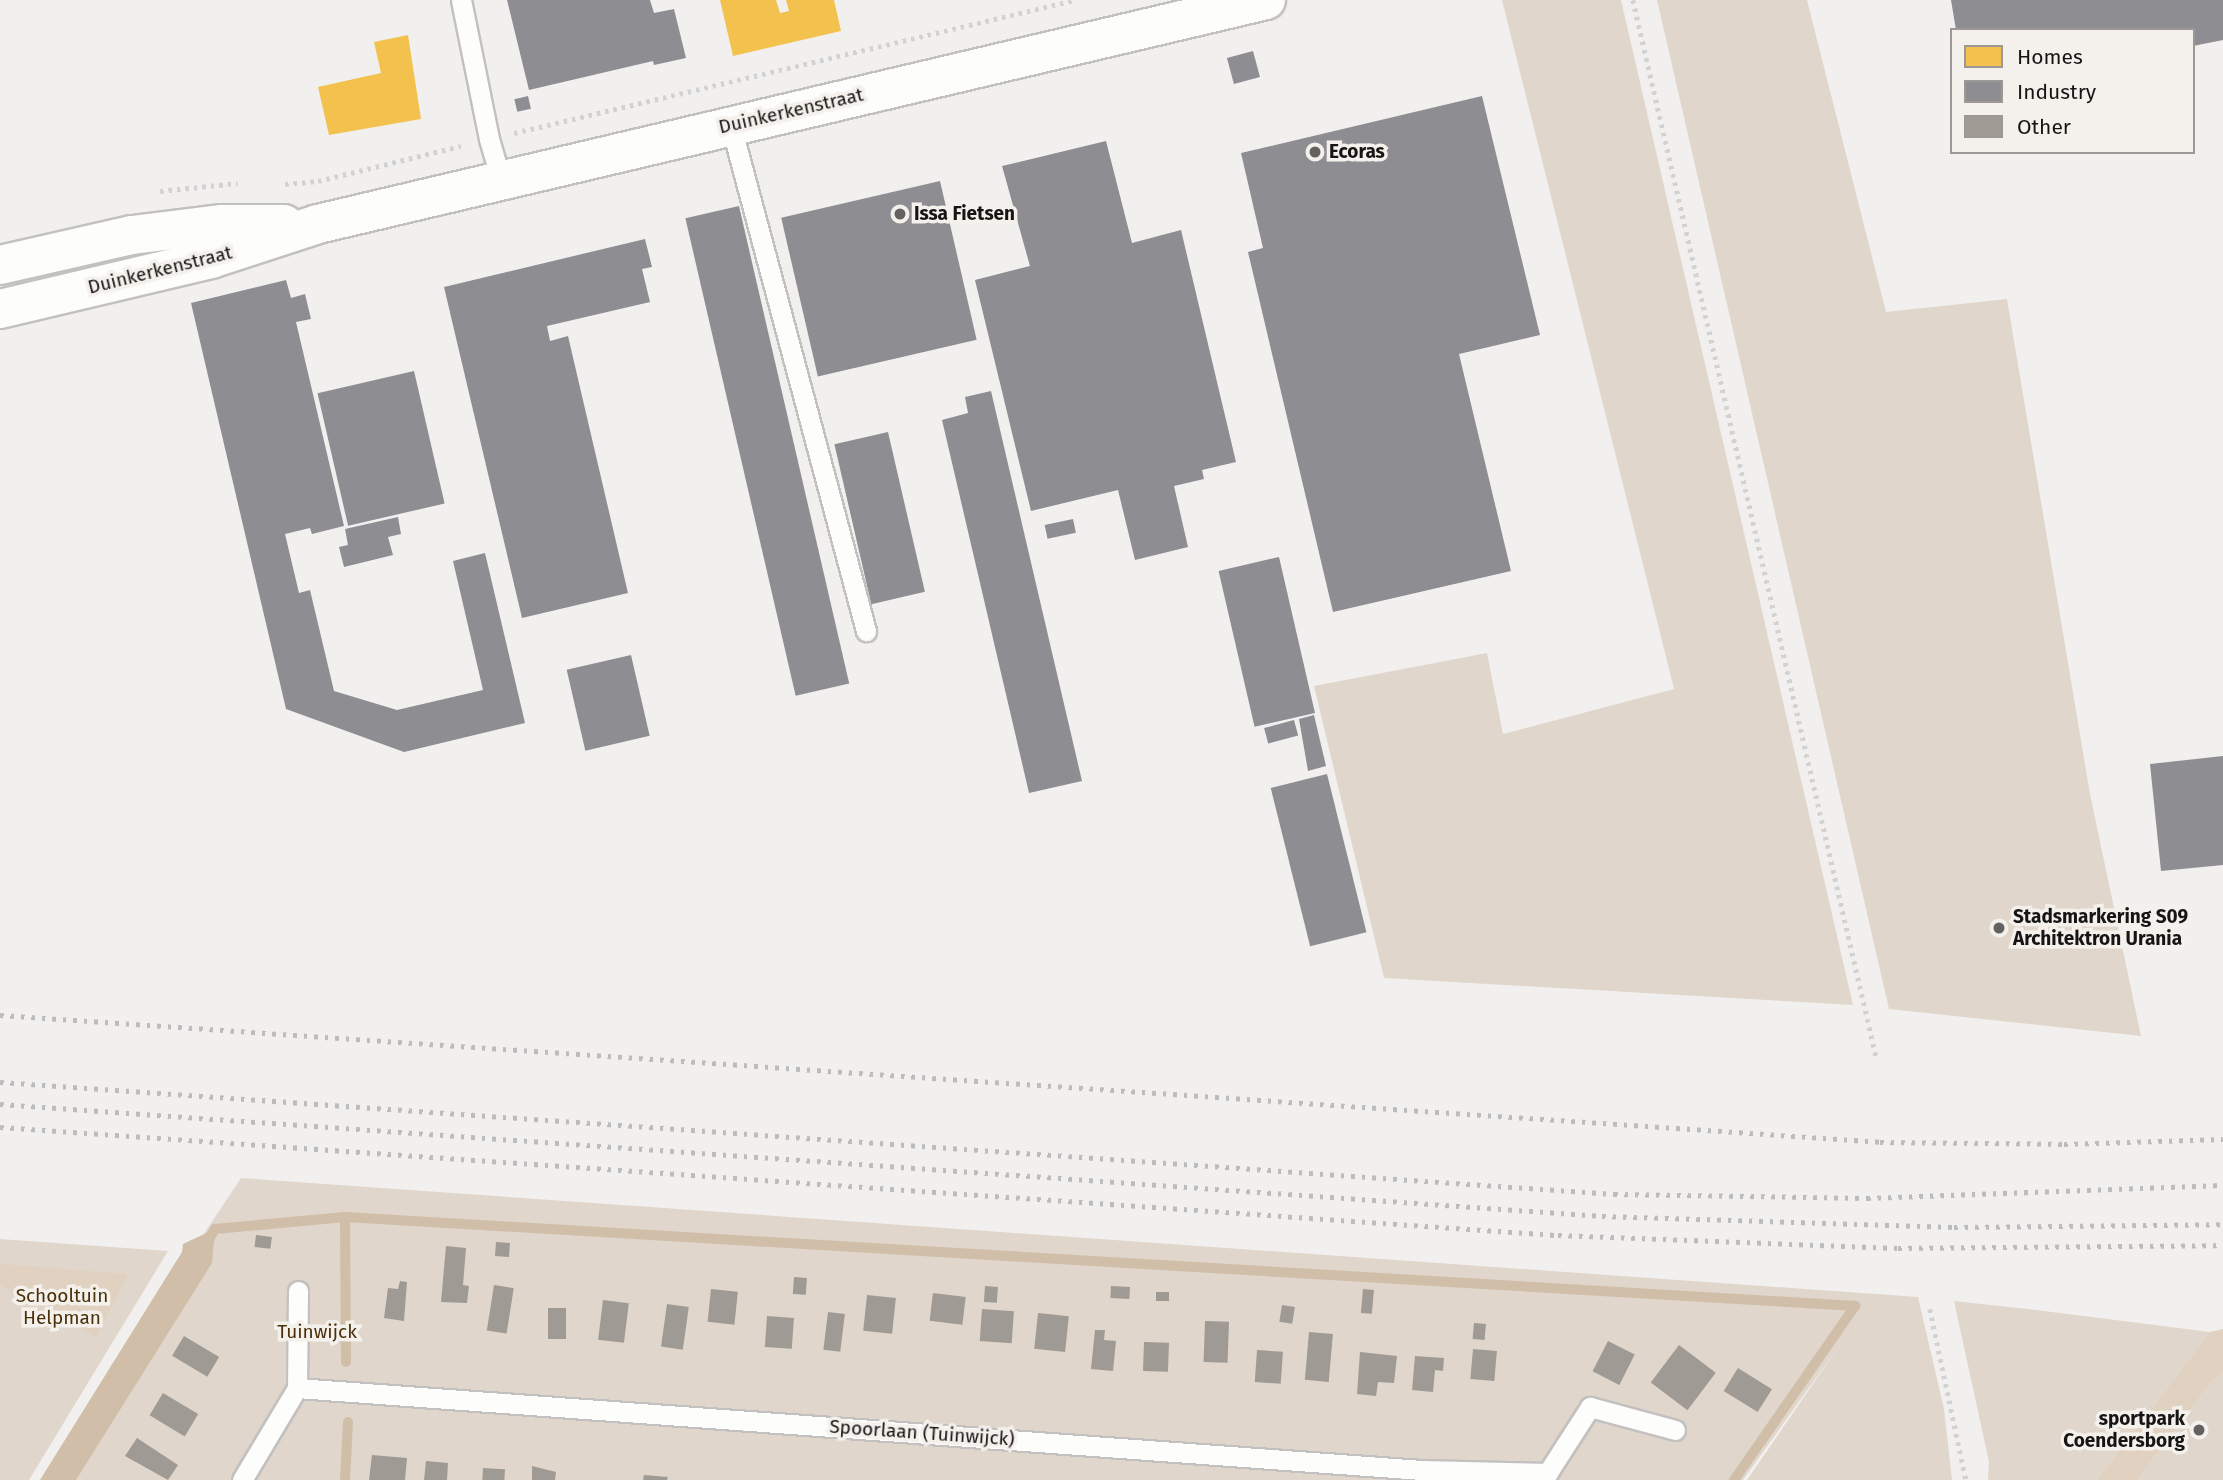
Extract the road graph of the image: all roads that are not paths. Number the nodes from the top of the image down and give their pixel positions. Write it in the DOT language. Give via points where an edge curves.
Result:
graph roads {
  1 [pos="461,0"];
  2 [pos="1266,0"];
  3 [pos="731,126"];
  4 [pos="501,180"];
  5 [pos="318,224"];
  6 [pos="0,265"];
  7 [pos="0,309"];
  8 [pos="866,631"];
  9 [pos="298,1291"];
  10 [pos="297,1388"];
  11 [pos="1675,1430"];
  12 [pos="1422,1475"];
  13 [pos="1546,1477"];
  14 [pos="242,1480"];
  1 -- 4 [label="lane"];
  2 -- 3 [label="main road, Duinkerkenstraat"];
  3 -- 4 [label="main road, Duinkerkenstraat"];
  3 -- 8 [label="lane"];
  4 -- 5 [label="main road, Duinkerkenstraat"];
  5 -- 6 [label="main road, Duinkerkenstraat" via="181,228"];
  5 -- 7 [label="main road, Duinkerkenstraat" via="211,259"];
  9 -- 10 [label="lane"];
  10 -- 12 [label="lane, Spoorlaan (Tuinwijck)"];
  10 -- 14 [label="lane"];
  11 -- 13 [label="lane" via="1590,1407"];
  12 -- 13 [label="lane, Spoorlaan (Tuinwijck)"];
}
